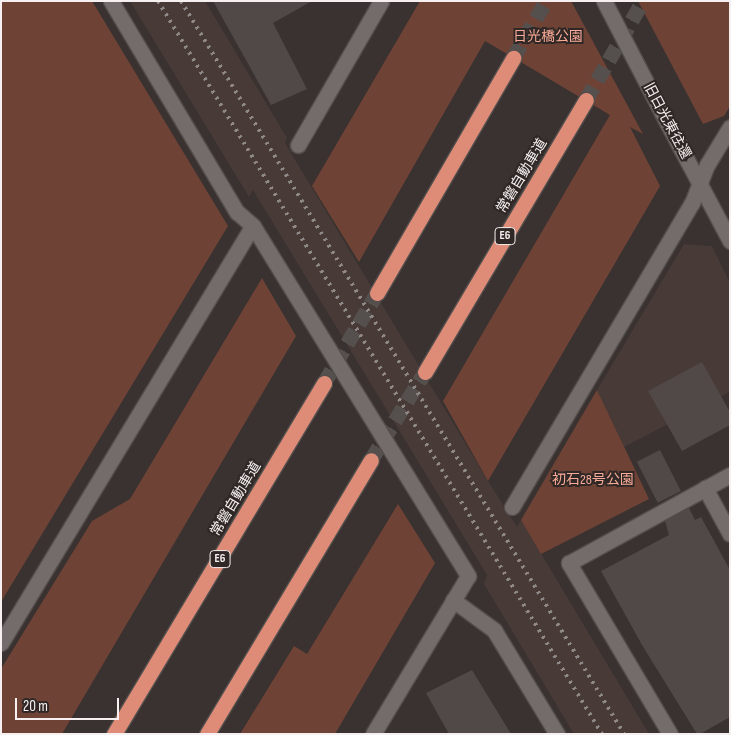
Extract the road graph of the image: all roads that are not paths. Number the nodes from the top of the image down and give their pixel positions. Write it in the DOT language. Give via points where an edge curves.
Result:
graph roads {
  1 [pos="111,1"];
  2 [pos="381,1"];
  3 [pos="604,1"];
  4 [pos="513,58"];
  5 [pos="586,100"];
  6 [pos="730,127"];
  7 [pos="298,145"];
  8 [pos="699,183"];
  9 [pos="253,226"];
  10 [pos="730,242"];
  11 [pos="378,293"];
  12 [pos="425,372"];
  13 [pos="324,383"];
  14 [pos="371,460"];
  15 [pos="730,475"];
  16 [pos="705,488"];
  17 [pos="512,507"];
  18 [pos="730,534"];
  19 [pos="453,600"];
  20 [pos="1,643"];
  21 [pos="114,734"];
  22 [pos="207,734"];
  23 [pos="374,734"];
  24 [pos="557,734"];
  25 [pos="670,734"];
  1 -- 9 [label="street" via="237,212"];
  2 -- 7 [label="street"];
  3 -- 8 [label="street, 旧日光東往還, bridge"];
  4 -- 11 [label="highway"];
  5 -- 12 [label="highway, 常磐自動車道 / E6"];
  6 -- 8 [label="street"];
  8 -- 10 [label="street, 旧日光東往還"];
  8 -- 17 [label="street" via="692,203"];
  9 -- 19 [label="street" via="468,576"];
  9 -- 20 [label="street"];
  13 -- 21 [label="highway, 常磐自動車道 / E6"];
  14 -- 22 [label="highway"];
  15 -- 16 [label="street"];
  16 -- 18 [label="street"];
  16 -- 25 [label="street" via="568,563"];
  19 -- 23 [label="street"];
  19 -- 24 [label="street" via="494,630"];
}
